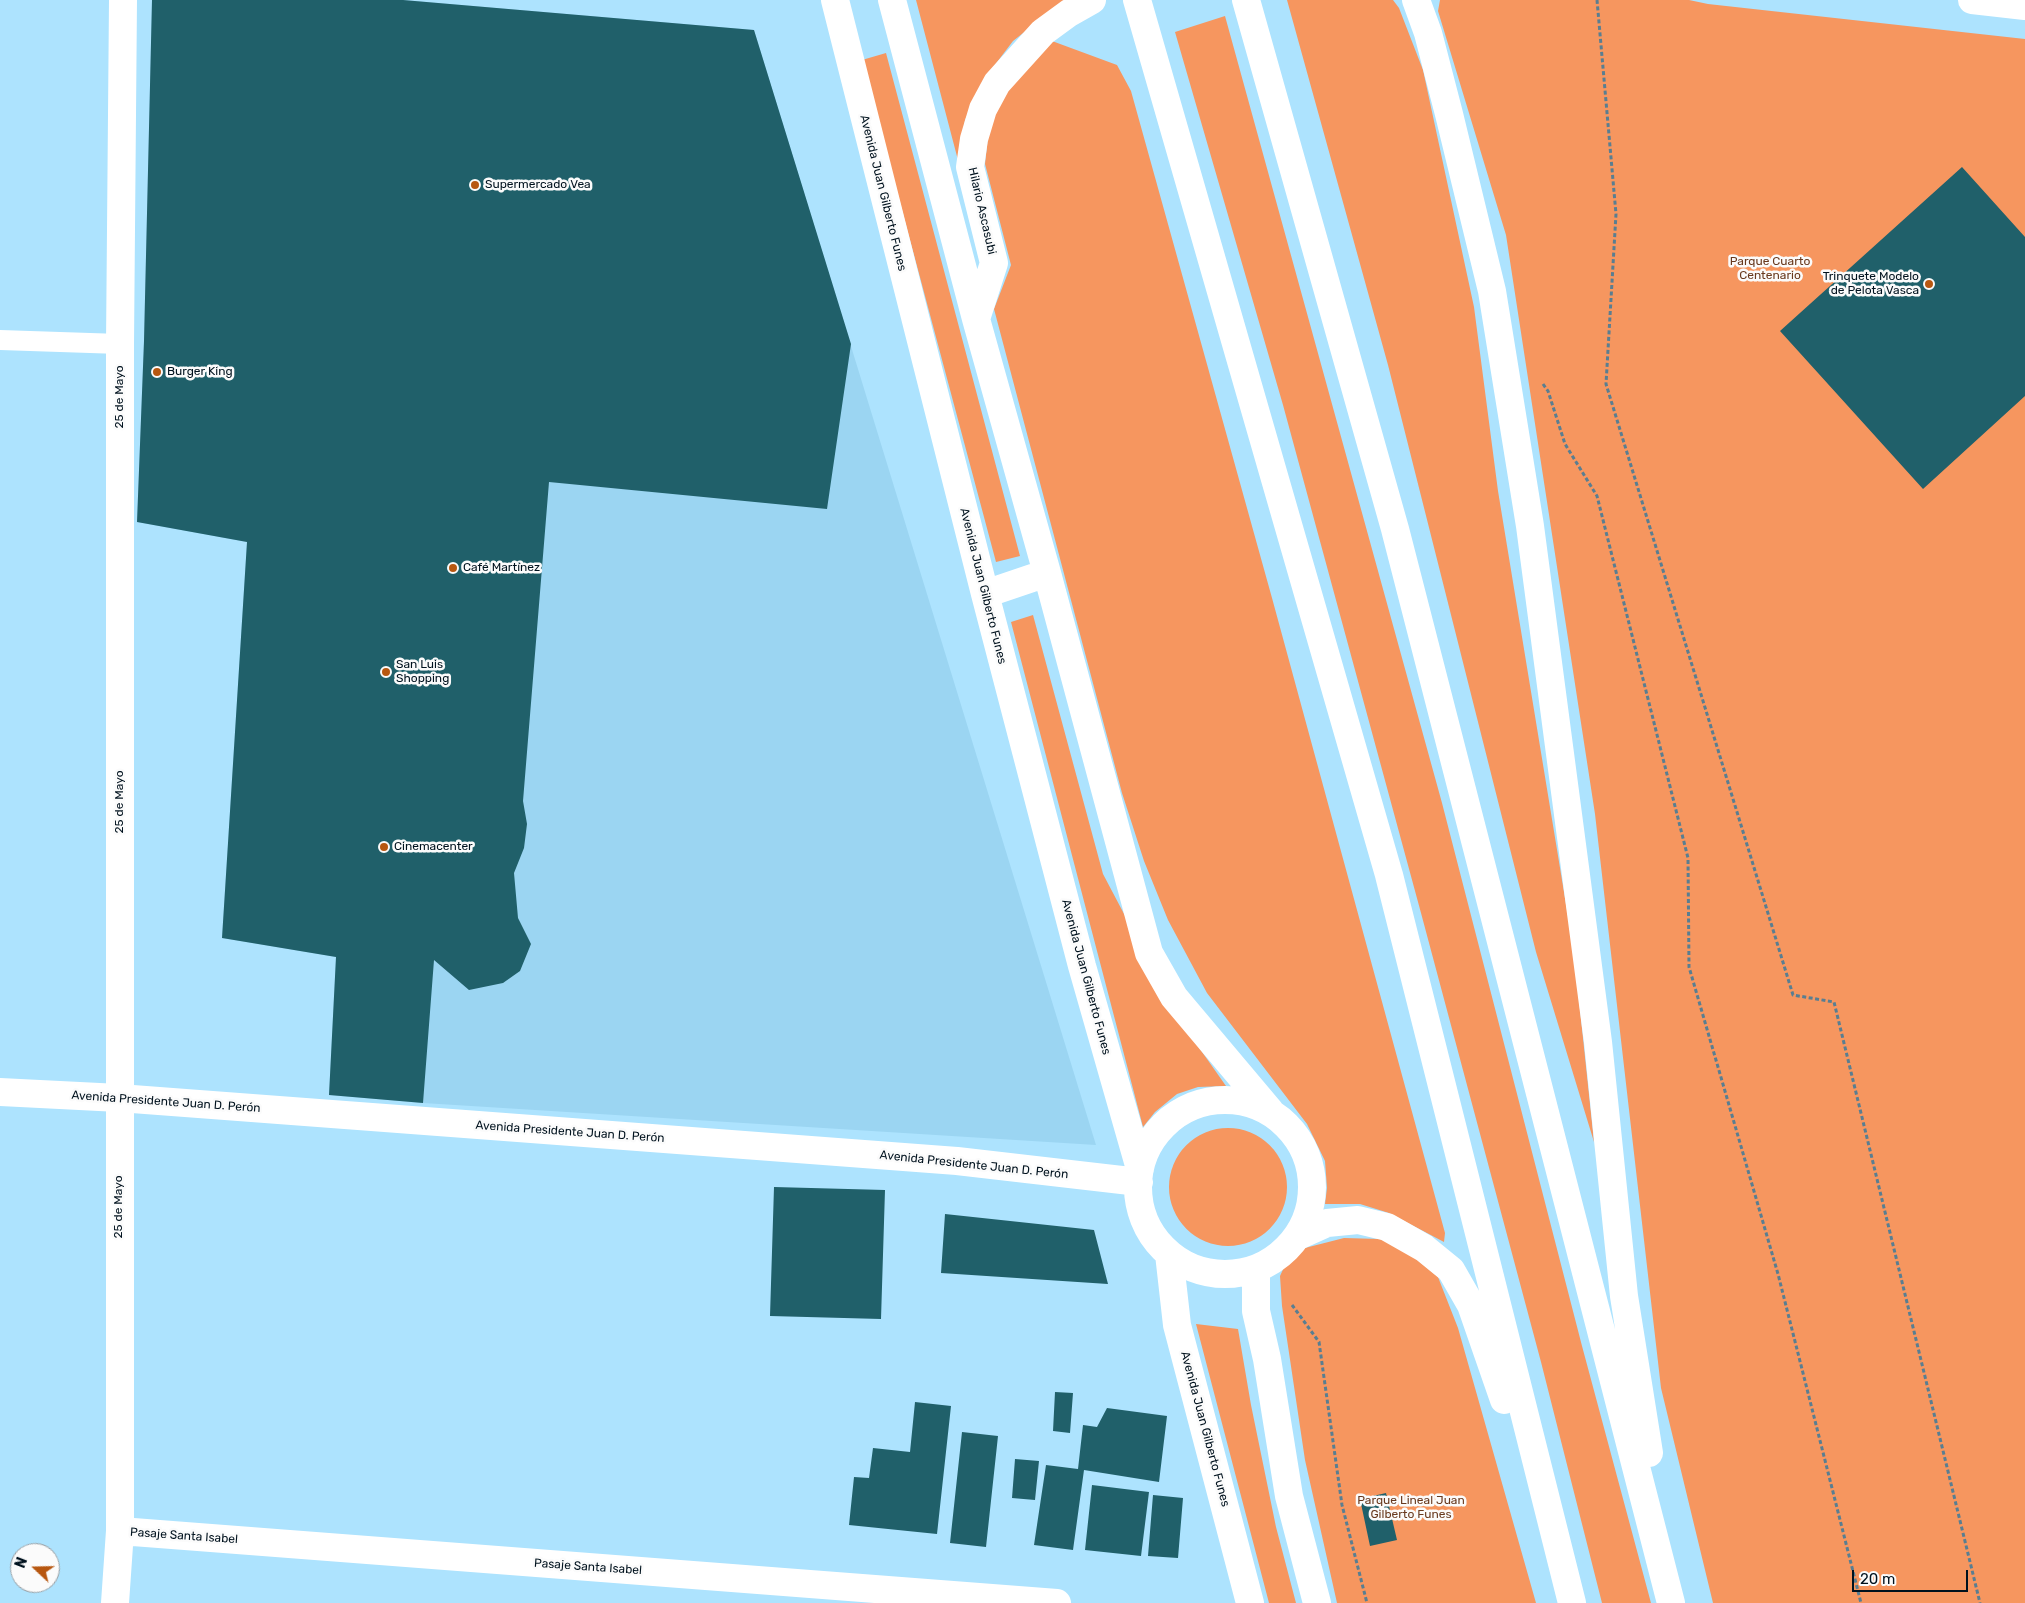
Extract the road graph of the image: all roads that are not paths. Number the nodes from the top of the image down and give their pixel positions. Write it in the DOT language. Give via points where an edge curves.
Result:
graph roads {
  1 [pos="122,0"];
  2 [pos="834,0"];
  3 [pos="892,0"];
  4 [pos="1092,0"];
  5 [pos="1137,0"];
  6 [pos="1246,0"];
  7 [pos="1416,0"];
  8 [pos="1972,0"];
  9 [pos="2025,6"];
  10 [pos="976,319"];
  11 [pos="0,340"];
  12 [pos="120,344"];
  13 [pos="1047,573"];
  14 [pos="985,594"];
  15 [pos="0,1092"];
  16 [pos="119,1098"];
  17 [pos="1270,1112"];
  18 [pos="1140,1176"];
  19 [pos="1298,1236"];
  20 [pos="1169,1254"];
  21 [pos="1256,1269"];
  22 [pos="120,1531"];
  23 [pos="1562,1566"];
  24 [pos="114,1603"];
  25 [pos="1057,1603"];
  26 [pos="1250,1603"];
  27 [pos="1317,1603"];
  28 [pos="1572,1603"];
  29 [pos="1672,1603"];
  1 -- 12 [label="main road, 25 de Mayo"];
  2 -- 14 [label="main road, Avenida Juan Gilberto Funes"];
  3 -- 10 [label="main road"];
  4 -- 10 [label="main road, Hilario Ascasubi" via="1043,32 996,83 983,109 974,138 970,168 994,263"];
  5 -- 23 [label="main road" via="1390,875"];
  6 -- 29 [label="main road" via="1395,529"];
  7 -- 29 [label="main road" via="1428,33 1492,291 1529,516 1598,1042 1624,1296"];
  8 -- 9 [label="main road"];
  10 -- 13 [label="main road"];
  11 -- 12 [label="lane"];
  12 -- 16 [label="main road, 25 de Mayo"];
  13 -- 14 [label="main road"];
  13 -- 17 [label="main road" via="1149,953 1174,997"];
  14 -- 18 [label="main road, Avenida Juan Gilberto Funes"];
  15 -- 16 [label="main road, Avenida Presidente Juan D. Perón"];
  16 -- 18 [label="main road, Avenida Presidente Juan D. Perón"];
  16 -- 22 [label="main road, 25 de Mayo"];
  17 -- 18 [label="main road" via="1244,1102 1216,1100 1190,1107 1167,1122 1150,1144"];
  17 -- 19 [label="main road" via="1292,1130 1307,1154 1312,1182 1309,1210"];
  18 -- 20 [label="main road" via="1138,1194 1143,1217"];
  19 -- 21 [label="main road" via="1279,1256"];
  19 -- 23 [label="main road" via="1327,1223 1358,1220 1387,1227 1424,1248 1451,1270 1472,1305"];
  20 -- 21 [label="main road" via="1188,1267 1210,1274 1234,1274"];
  20 -- 26 [label="main road, Avenida Juan Gilberto Funes" via="1177,1324"];
  21 -- 27 [label="main road" via="1256,1311 1290,1496"];
  22 -- 24 [label="main road, 25 de Mayo"];
  22 -- 25 [label="main road, Pasaje Santa Isabel"];
  23 -- 28 [label="main road"];
}
